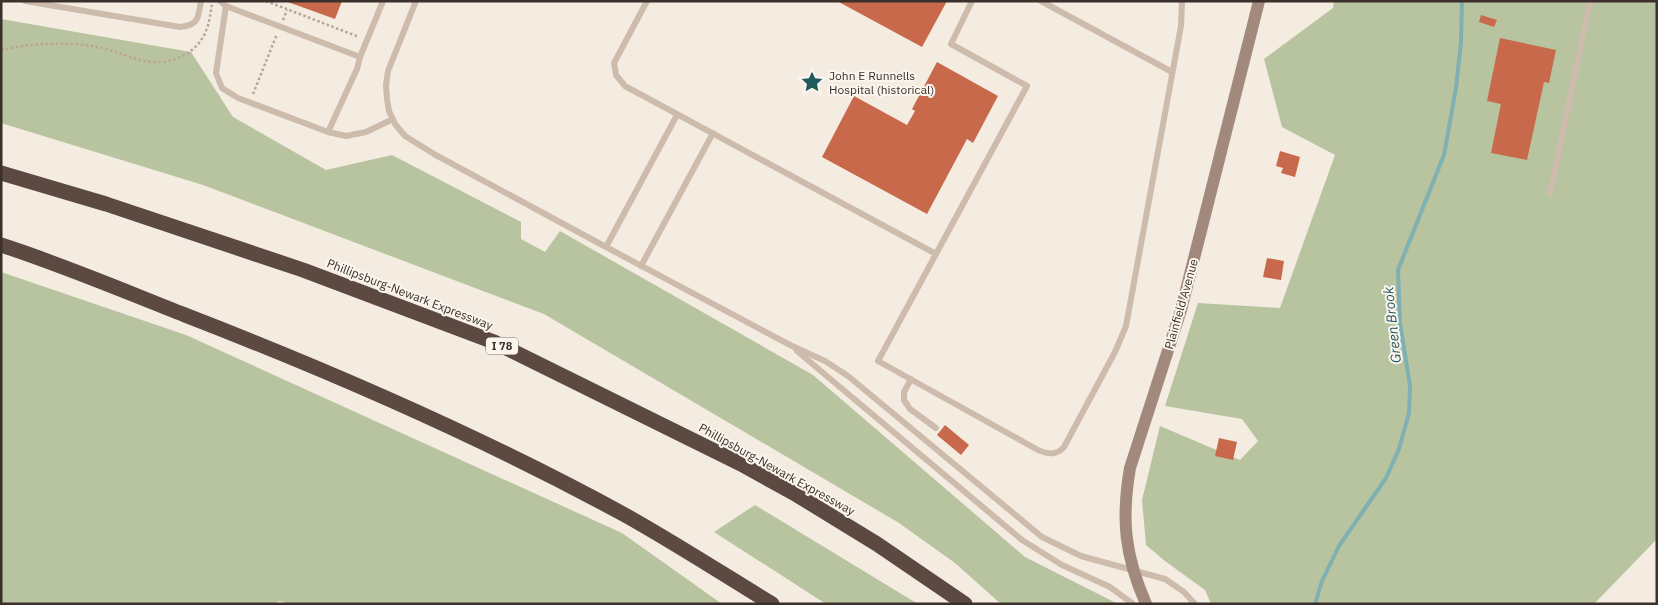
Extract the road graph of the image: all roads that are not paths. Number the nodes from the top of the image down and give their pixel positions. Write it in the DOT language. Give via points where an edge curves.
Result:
graph roads {
  1 [pos="25,1"];
  2 [pos="201,1"];
  3 [pos="383,1"];
  4 [pos="416,1"];
  5 [pos="648,1"];
  6 [pos="972,1"];
  7 [pos="1041,1"];
  8 [pos="1182,1"];
  9 [pos="1259,1"];
  10 [pos="1590,1"];
  11 [pos="223,3"];
  12 [pos="360,57"];
  13 [pos="1172,72"];
  14 [pos="677,115"];
  15 [pos="393,118"];
  16 [pos="328,132"];
  17 [pos="713,133"];
  18 [pos="1,173"];
  19 [pos="1550,194"];
  20 [pos="1,245"];
  21 [pos="606,247"];
  22 [pos="936,254"];
  23 [pos="641,266"];
  24 [pos="792,346"];
  25 [pos="911,379"];
  26 [pos="936,428"];
  27 [pos="772,604"];
  28 [pos="966,604"];
  29 [pos="1133,604"];
  30 [pos="1146,604"];
  31 [pos="1195,604"];
  1 -- 2 [label="lane" via="180,27 196,22"];
  3 -- 12 [label="lane"];
  4 -- 15 [label="lane" via="388,71 386,99"];
  5 -- 14 [label="lane" via="617,57 614,69 624,86"];
  6 -- 22 [label="lane" via="951,44 1027,86"];
  7 -- 13 [label="lane"];
  8 -- 13 [label="lane"];
  9 -- 30 [label="main road, Plainfield Avenue" via="1181,310 1125,492 1124,527 1133,571"];
  10 -- 19 [label="lane"];
  11 -- 12 [label="lane"];
  11 -- 16 [label="lane" via="216,73 222,88 238,98"];
  12 -- 16 [label="lane"];
  13 -- 25 [label="lane" via="1126,326 1064,448 1053,454 1038,450"];
  14 -- 17 [label="lane"];
  14 -- 21 [label="lane"];
  15 -- 16 [label="lane" via="366,132 346,136"];
  15 -- 21 [label="lane" via="405,136 418,145"];
  17 -- 22 [label="lane"];
  17 -- 23 [label="lane"];
  18 -- 28 [label="highway, Phillipsburg-Newark Expressway / I 78" via="106,204 303,270 494,342 798,495"];
  20 -- 27 [label="highway" via="254,342 515,458 627,517"];
  21 -- 23 [label="lane"];
  22 -- 25 [label="lane" via="878,361"];
  23 -- 24 [label="lane"];
  24 -- 29 [label="lane" via="1022,540 1062,565 1110,586"];
  24 -- 31 [label="lane" via="838,368 1042,537 1082,556 1164,579"];
  25 -- 26 [label="lane" via="904,392 904,400"];
}
